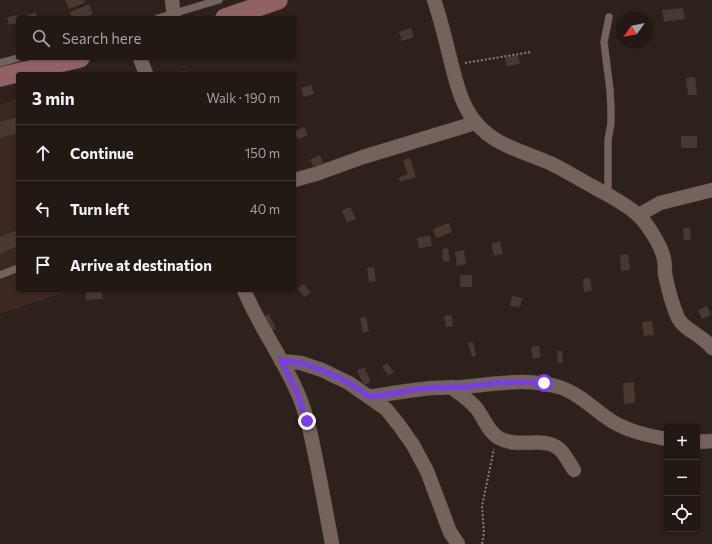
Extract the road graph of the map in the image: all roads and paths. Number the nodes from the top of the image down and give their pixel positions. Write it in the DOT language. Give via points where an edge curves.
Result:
graph roads {
  1 [pos="219,0"];
  2 [pos="278,0"];
  3 [pos="434,0"];
  4 [pos="173,10"];
  5 [pos="162,16"];
  6 [pos="231,16"];
  7 [pos="609,17"];
  8 [pos="531,52"];
  9 [pos="16,59"];
  10 [pos="67,60"];
  11 [pos="141,60"];
  12 [pos="452,66"];
  13 [pos="1,70"];
  14 [pos="145,72"];
  15 [pos="475,123"];
  16 [pos="296,179"];
  17 [pos="712,190"];
  18 [pos="608,195"];
  19 [pos="639,215"];
  20 [pos="16,269"];
  21 [pos="0,275"];
  22 [pos="245,292"];
  23 [pos="712,348"];
  24 [pos="281,360"];
  25 [pos="451,387"];
  26 [pos="370,397"];
  27 [pos="496,437"];
  28 [pos="664,438"];
  29 [pos="712,441"];
  30 [pos="700,442"];
  31 [pos="574,470"];
  32 [pos="332,544"];
  33 [pos="458,544"];
  34 [pos="482,544"];
  1 -- 4 [label="lane"];
  2 -- 6 [label="main road"];
  3 -- 12 [label="street"];
  4 -- 5 [label="lane"];
  7 -- 18 [label="lane" via="604,42 611,110"];
  8 -- 12 [label="path"];
  9 -- 13 [label="lane"];
  10 -- 13 [label="main road"];
  11 -- 14 [label="street"];
  12 -- 15 [label="street" via="460,94"];
  15 -- 16 [label="street"];
  15 -- 18 [label="street" via="492,138 552,164"];
  17 -- 19 [label="street" via="660,203"];
  18 -- 19 [label="street"];
  19 -- 23 [label="street" via="656,240 664,259 671,302 679,320"];
  20 -- 21 [label="lane"];
  22 -- 24 [label="street"];
  24 -- 26 [label="street" via="322,370"];
  24 -- 32 [label="street" via="307,421"];
  25 -- 26 [label="street" via="425,388"];
  25 -- 27 [label="street" via="476,409"];
  25 -- 28 [label="street" via="509,382 544,383 574,394 616,424 634,432"];
  26 -- 33 [label="street" via="386,409 413,445 427,471 450,532"];
  27 -- 31 [label="street" via="515,444 553,445 559,448"];
  27 -- 34 [label="path" via="482,506"];
  29 -- 30 [label="street"];
}
